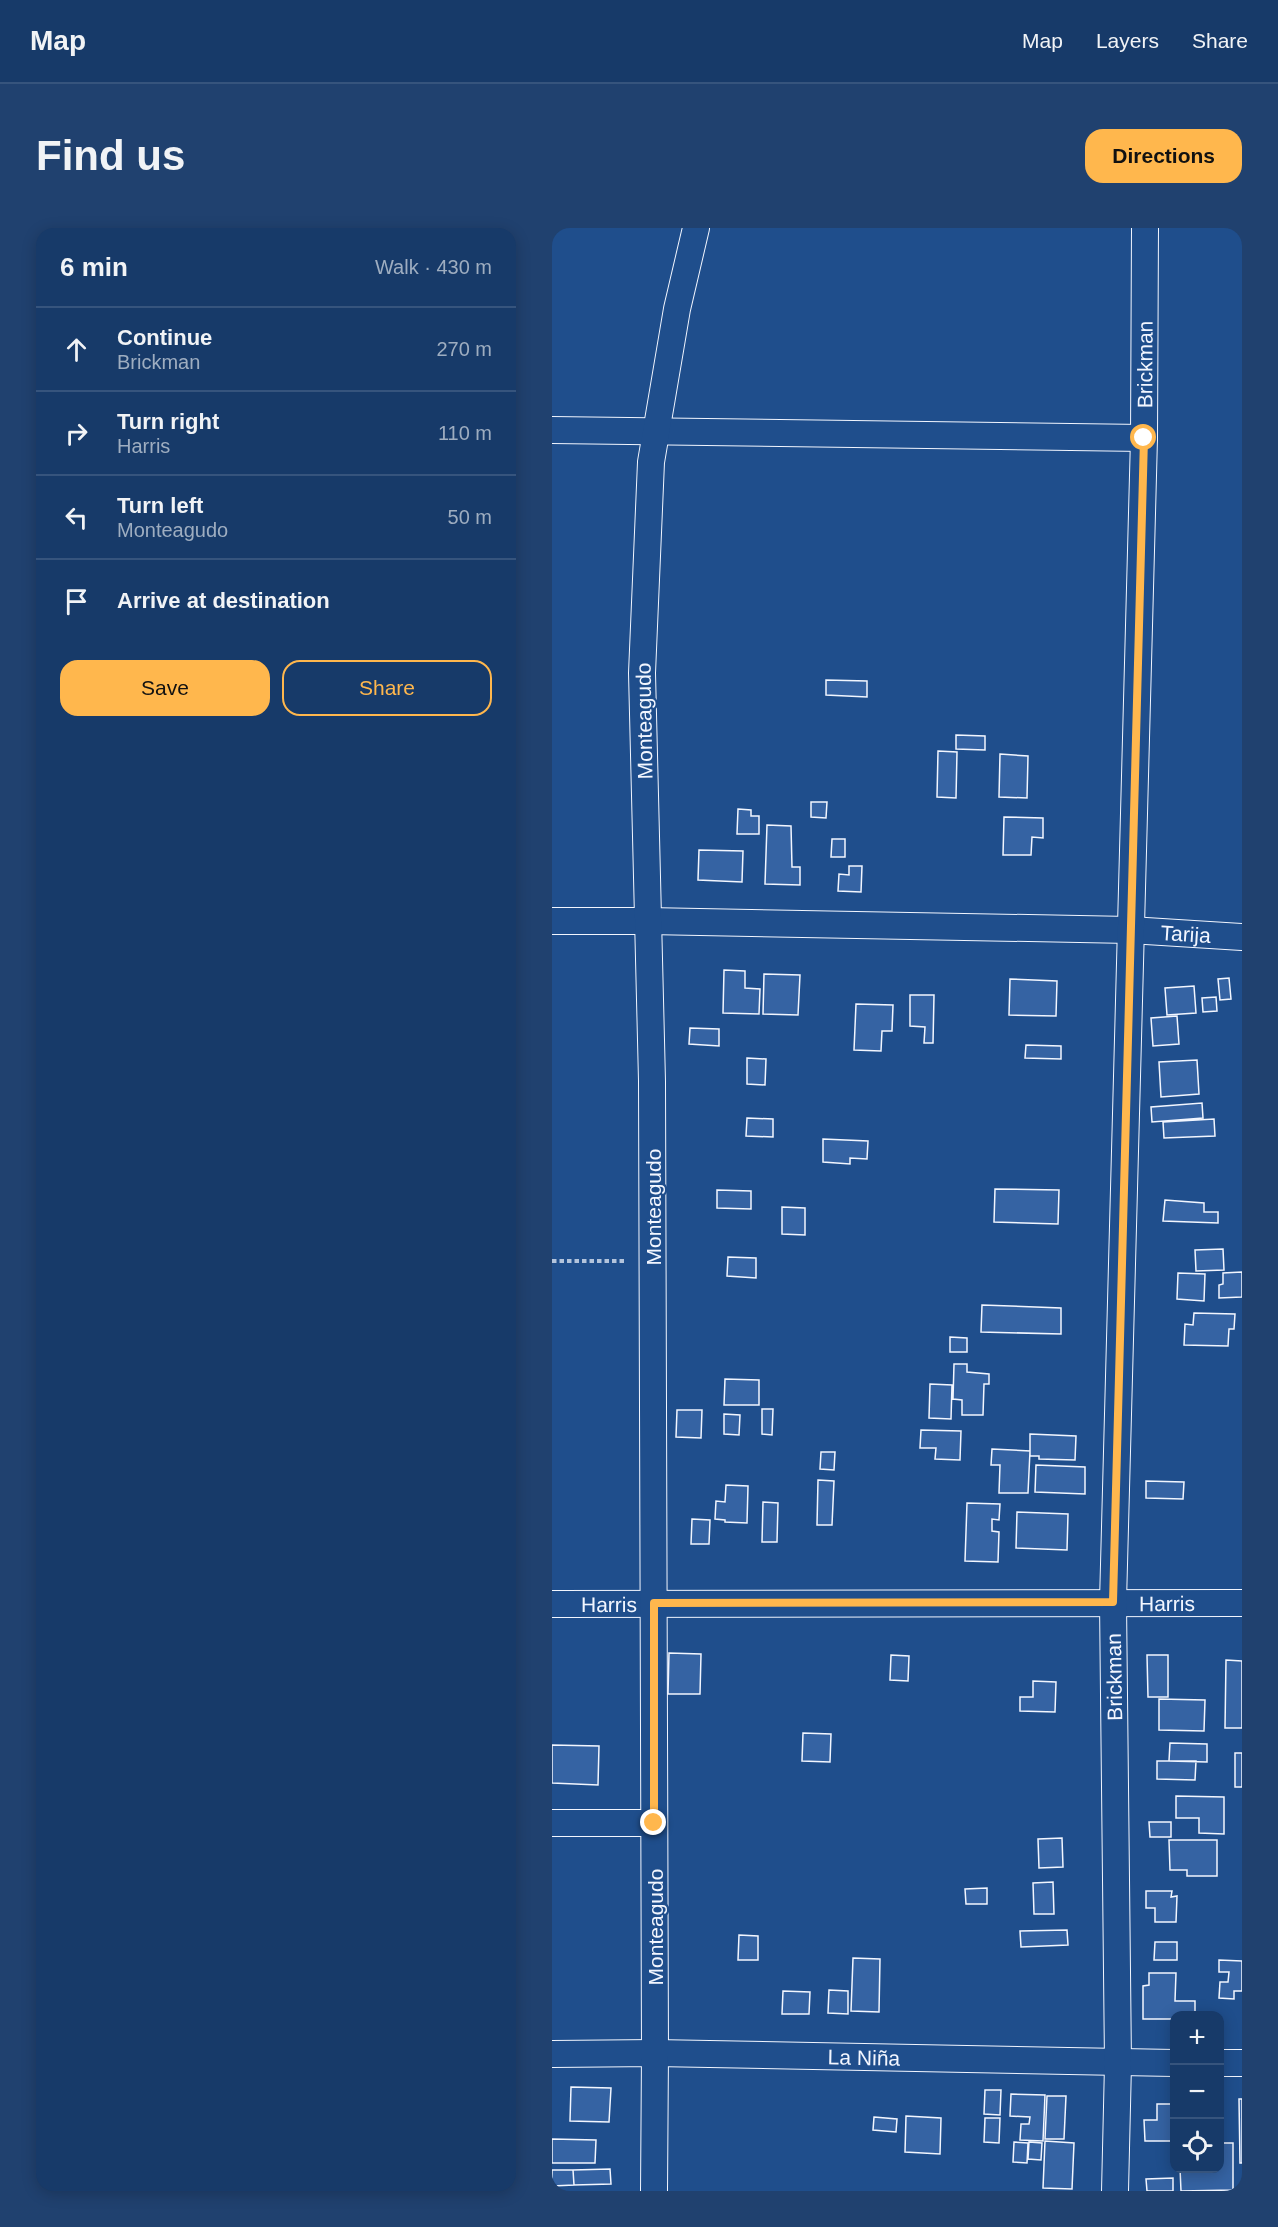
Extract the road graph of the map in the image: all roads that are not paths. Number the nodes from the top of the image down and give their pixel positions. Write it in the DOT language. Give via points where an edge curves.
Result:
graph roads {
  1 [pos="696,228"];
  2 [pos="1144,228"];
  3 [pos="552,430"];
  4 [pos="656,430"];
  5 [pos="1144,438"];
  6 [pos="552,921"];
  7 [pos="648,921"];
  8 [pos="1130,930"];
  9 [pos="1242,937"];
  10 [pos="1113,1602"];
  11 [pos="654,1603"];
  12 [pos="1242,1603"];
  13 [pos="552,1604"];
  14 [pos="552,1823"];
  15 [pos="654,1823"];
  16 [pos="656,2053"];
  17 [pos="552,2054"];
  18 [pos="1170,2063"];
  19 [pos="1224,2063"];
  20 [pos="1242,2063"];
  21 [pos="1118,2064"];
  22 [pos="654,2191"];
  23 [pos="1115,2191"];
  1 -- 4 [label="street, Monteagudo"];
  2 -- 5 [label="street, Brickman"];
  3 -- 4 [label="street"];
  4 -- 5 [label="street"];
  4 -- 7 [label="street, Monteagudo" via="651,462 642,673"];
  5 -- 8 [label="street, Brickman"];
  6 -- 7 [label="street, Tarija"];
  7 -- 8 [label="street, Tarija"];
  7 -- 11 [label="street, Monteagudo"];
  8 -- 9 [label="street, Tarija"];
  8 -- 10 [label="street, Brickman"];
  10 -- 11 [label="street, Harris"];
  10 -- 12 [label="street, Harris"];
  10 -- 21 [label="street, Brickman"];
  11 -- 13 [label="street, Harris"];
  11 -- 15 [label="street, Monteagudo"];
  14 -- 15 [label="street"];
  15 -- 16 [label="street, Monteagudo"];
  16 -- 17 [label="street, La Niña"];
  16 -- 21 [label="street, La Niña"];
  16 -- 22 [label="street, Monteagudo"];
  18 -- 21 [label="street, La Niña"];
  19 -- 20 [label="street"];
  21 -- 23 [label="street, Brickman"];
}
